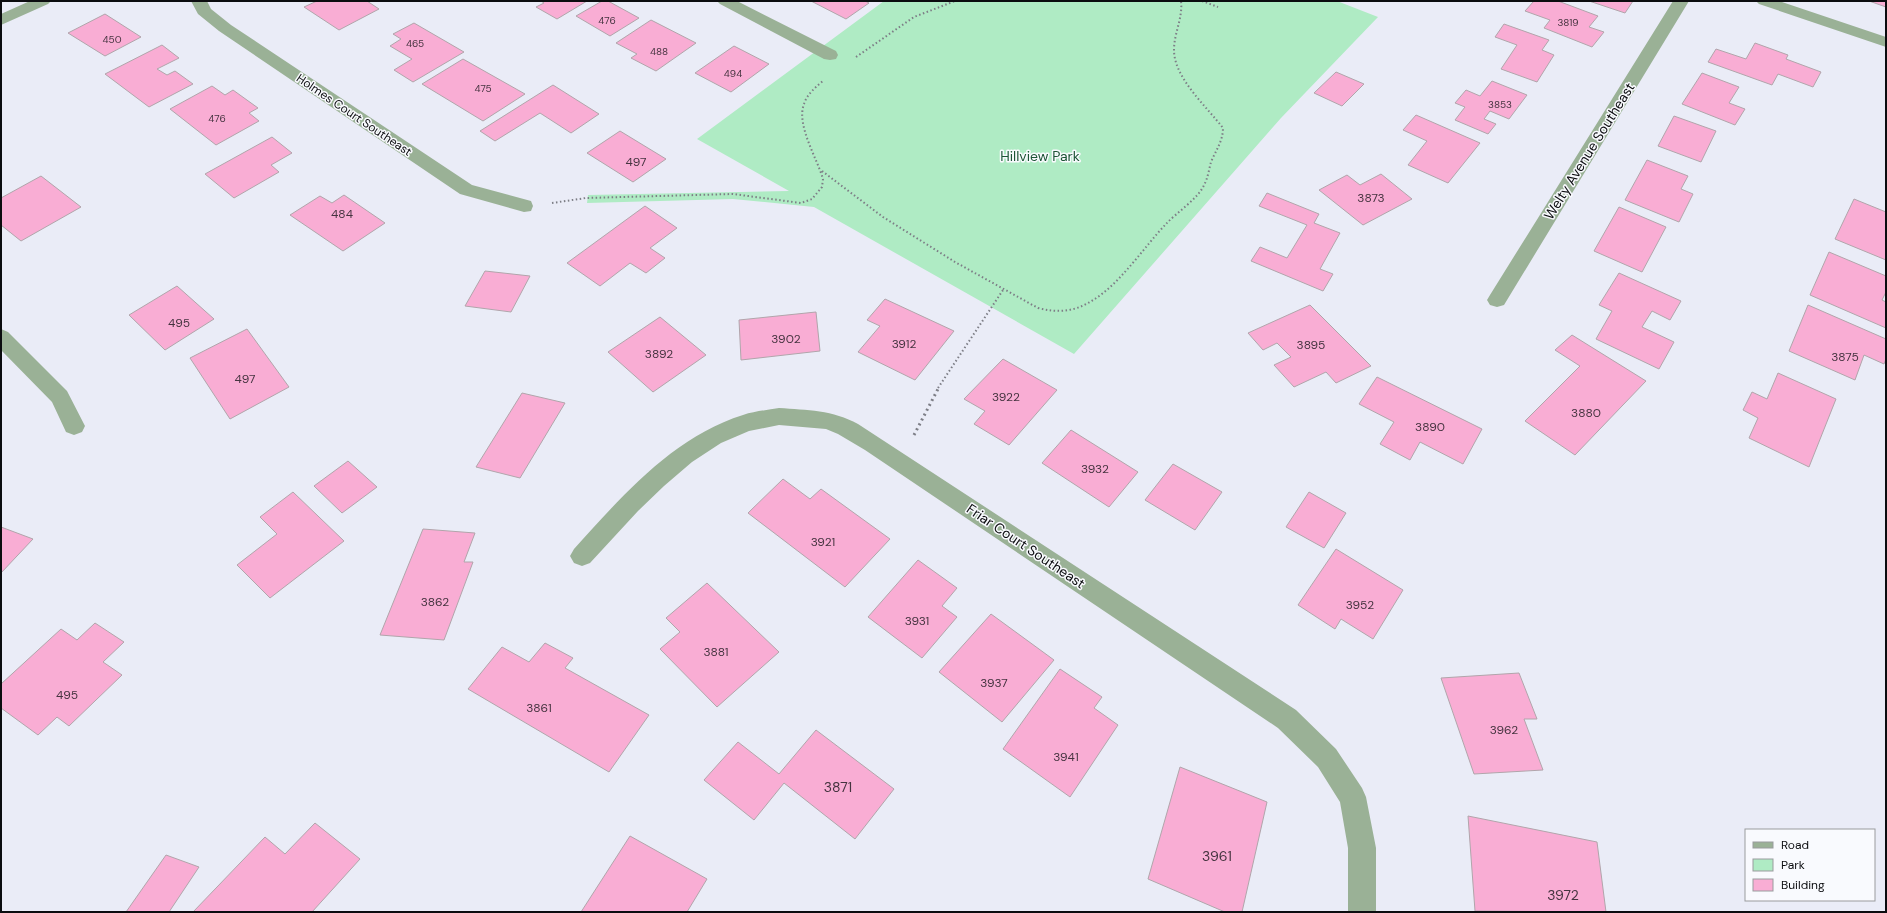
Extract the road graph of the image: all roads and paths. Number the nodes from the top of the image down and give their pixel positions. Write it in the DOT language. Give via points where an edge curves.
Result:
graph roads {
  1 [pos="43,1"];
  2 [pos="199,1"];
  3 [pos="725,1"];
  4 [pos="956,1"];
  5 [pos="1181,1"];
  6 [pos="1202,1"];
  7 [pos="1681,1"];
  8 [pos="1764,1"];
  9 [pos="1218,7"];
  10 [pos="1,20"];
  11 [pos="1886,42"];
  12 [pos="830,55"];
  13 [pos="851,60"];
  14 [pos="828,77"];
  15 [pos="822,171"];
  16 [pos="524,206"];
  17 [pos="1003,290"];
  18 [pos="1497,300"];
  19 [pos="1,338"];
  20 [pos="74,426"];
  21 [pos="914,435"];
  22 [pos="582,556"];
  23 [pos="1362,912"];
  1 -- 10 [label="street"];
  2 -- 16 [label="street, Holmes Court Southeast" via="204,11 225,28 466,190"];
  3 -- 12 [label="street"];
  4 -- 13 [label="path" via="910,18"];
  5 -- 17 [label="path" via="1183,13 1174,58 1182,74 1224,132 1204,186 1112,285 1092,301 1072,310 1053,312 1038,308"];
  6 -- 9 [label="path"];
  7 -- 18 [label="street, Welty Avenue Southeast"];
  8 -- 11 [label="street"];
  14 -- 15 [label="path" via="811,91 801,111 806,134"];
  15 -- 16 [label="path" via="822,187 812,199 800,203 733,194 586,198"];
  15 -- 17 [label="path" via="883,217"];
  17 -- 21 [label="path" via="933,396"];
  19 -- 20 [label="street" via="60,397"];
  22 -- 23 [label="street, Friar Court Southeast" via="647,485 682,456 716,436 748,421 772,416 801,416 836,423 878,448 1287,719 1327,758 1353,797 1362,848"];
}
